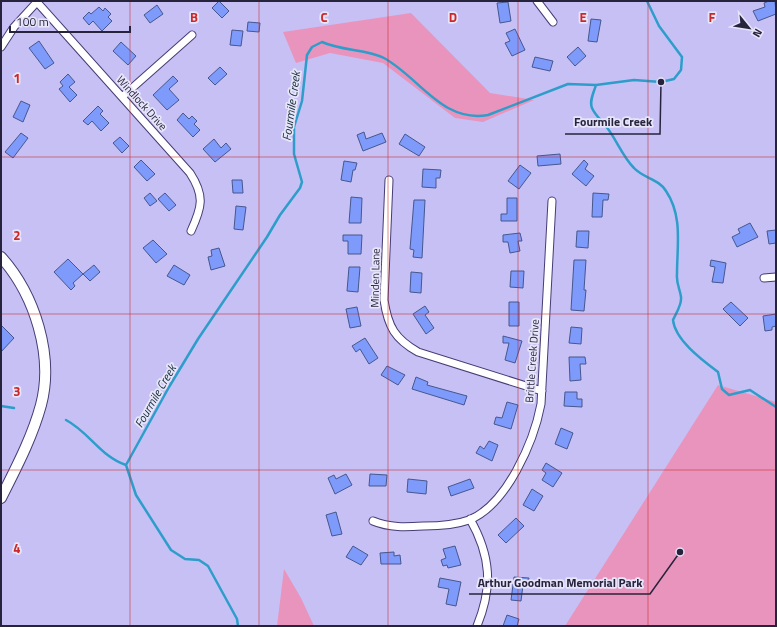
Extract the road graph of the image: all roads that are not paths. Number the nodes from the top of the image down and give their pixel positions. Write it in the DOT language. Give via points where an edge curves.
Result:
graph roads {
  1 [pos="538,1"];
  2 [pos="37,2"];
  3 [pos="553,22"];
  4 [pos="192,35"];
  5 [pos="1,46"];
  6 [pos="122,97"];
  7 [pos="389,180"];
  8 [pos="552,201"];
  9 [pos="192,231"];
  10 [pos="1,257"];
  11 [pos="776,277"];
  12 [pos="764,278"];
  13 [pos="542,390"];
  14 [pos="1,498"];
  15 [pos="470,519"];
  16 [pos="373,520"];
  17 [pos="477,626"];
  1 -- 3 [label="street"];
  2 -- 5 [label="street"];
  2 -- 6 [label="street, Windlock Drive"];
  4 -- 6 [label="street"];
  6 -- 9 [label="street, Windlock Drive" via="197,183 201,205"];
  7 -- 13 [label="street, Minden Lane" via="384,300 386,317 394,333 401,342 418,352"];
  8 -- 13 [label="street, Brittle Creek Drive"];
  10 -- 14 [label="main road" via="18,280 34,312 44,361 41,404 35,424"];
  11 -- 12 [label="street"];
  13 -- 15 [label="street, Brittle Creek Drive" via="536,427 515,470 492,505"];
  15 -- 16 [label="street, Brittle Creek Drive" via="438,526 392,527"];
  15 -- 17 [label="street" via="484,548 487,571 485,603"];
}
